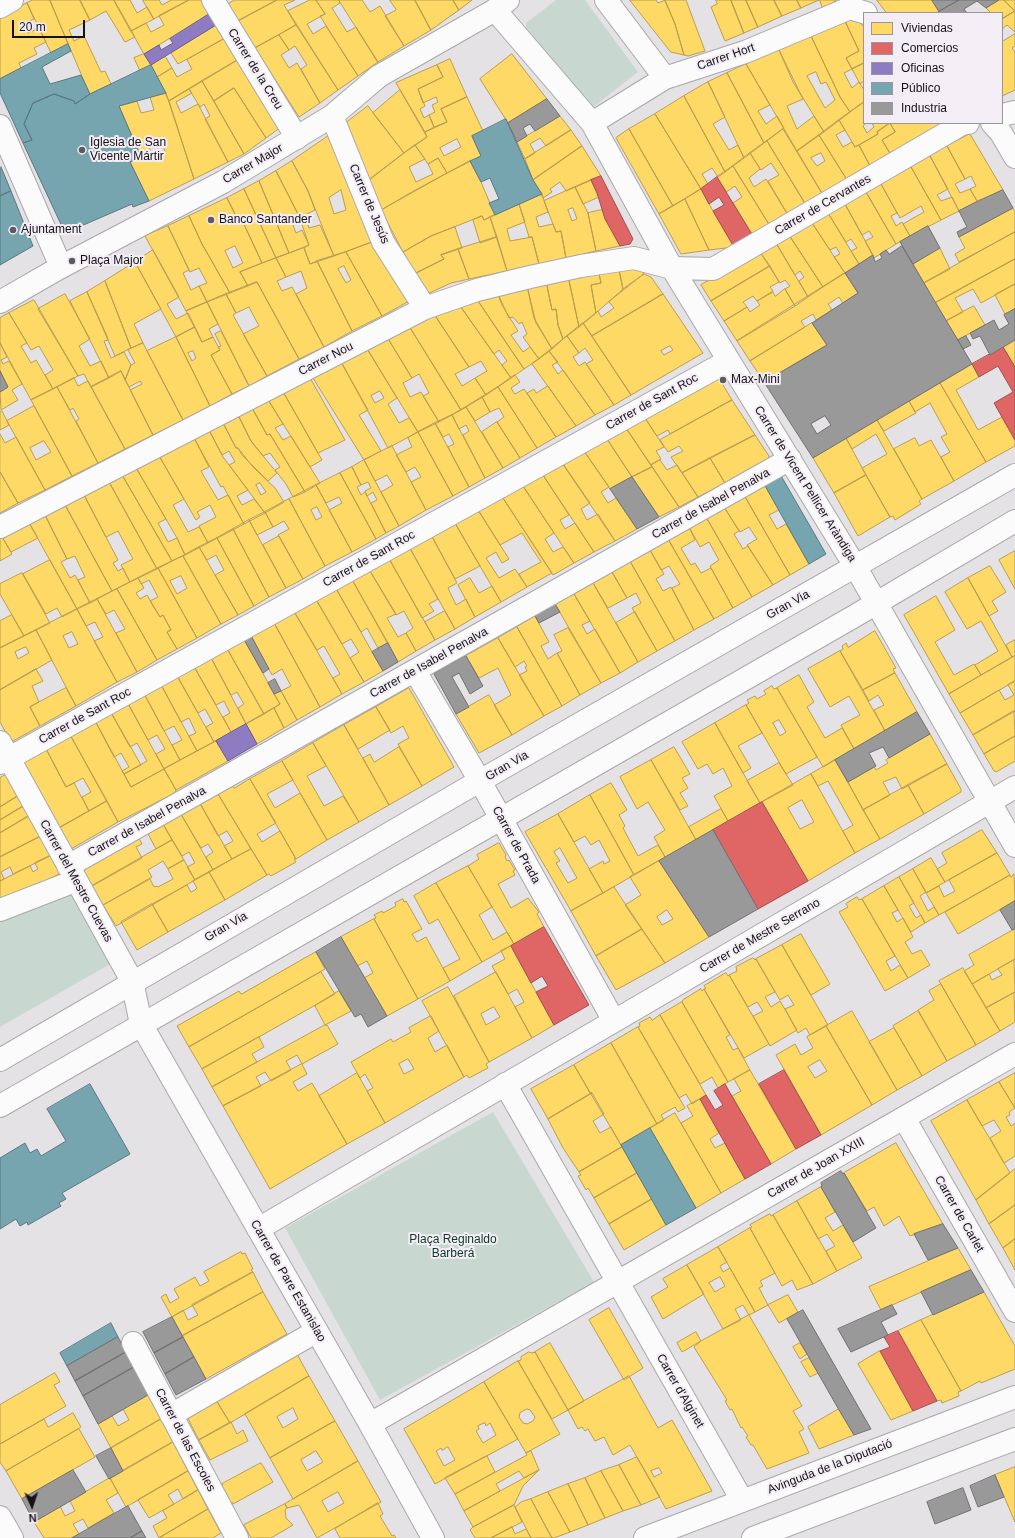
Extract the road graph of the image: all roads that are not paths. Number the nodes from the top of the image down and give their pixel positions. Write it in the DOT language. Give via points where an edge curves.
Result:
graph roads {
  1 [pos="12,0"];
  2 [pos="213,0"];
  3 [pos="606,0"];
  4 [pos="502,5"];
  5 [pos="0,7"];
  6 [pos="863,12"];
  7 [pos="665,78"];
  8 [pos="1015,112"];
  9 [pos="1003,115"];
  10 [pos="332,116"];
  11 [pos="592,123"];
  12 [pos="962,124"];
  13 [pos="993,124"];
  14 [pos="0,126"];
  15 [pos="297,138"];
  16 [pos="1015,157"];
  17 [pos="61,267"];
  18 [pos="672,268"];
  19 [pos="0,302"];
  20 [pos="425,308"];
  21 [pos="728,361"];
  22 [pos="790,459"];
  23 [pos="1015,475"];
  24 [pos="1015,522"];
  25 [pos="0,527"];
  26 [pos="855,566"];
  27 [pos="875,603"];
  28 [pos="415,671"];
  29 [pos="3,754"];
  30 [pos="480,781"];
  31 [pos="1015,787"];
  32 [pos="989,802"];
  33 [pos="501,818"];
  34 [pos="1015,846"];
  35 [pos="72,873"];
  36 [pos="0,910"];
  37 [pos="132,981"];
  38 [pos="614,1021"];
  39 [pos="141,1024"];
  40 [pos="1015,1054"];
  41 [pos="0,1060"];
  42 [pos="506,1084"];
  43 [pos="0,1106"];
  44 [pos="904,1118"];
  45 [pos="258,1229"];
  46 [pos="618,1282"];
  47 [pos="1015,1311"];
  48 [pos="317,1331"];
  49 [pos="133,1343"];
  50 [pos="1015,1397"];
  51 [pos="171,1415"];
  52 [pos="370,1424"];
  53 [pos="1015,1439"];
  54 [pos="742,1500"];
  55 [pos="0,1517"];
  56 [pos="12,1538"];
  57 [pos="237,1538"];
  58 [pos="433,1538"];
  59 [pos="645,1538"];
  60 [pos="753,1538"];
  1 -- 5 [label="street"];
  2 -- 15 [label="street, Carrer de la Creu"];
  3 -- 7 [label="street"];
  4 -- 10 [label="street, Carrer Major" via="379,76"];
  4 -- 11 [label="street, Carrer de Vicent Pellicer Aràndiga"];
  6 -- 7 [label="street, Carrer Hort" via="850,8 744,52"];
  7 -- 11 [label="street, Carrer Hort"];
  8 -- 9 [label="street"];
  10 -- 15 [label="street, Carrer Major"];
  10 -- 20 [label="street, Carrer de Jesús" via="383,242"];
  11 -- 18 [label="street, Carrer de Vicent Pellicer Aràndiga"];
  12 -- 18 [label="street, Carrer de Cervantes" via="713,269"];
  13 -- 16 [label="street"];
  14 -- 17 [label="street"];
  15 -- 17 [label="street, Carrer Major" via="223,182"];
  17 -- 19 [label="street, Carrer Major"];
  18 -- 20 [label="street, Carrer Nou" via="634,258 581,266 477,290"];
  18 -- 21 [label="street, Carrer de Vicent Pellicer Aràndiga"];
  20 -- 25 [label="street, Carrer Nou"];
  21 -- 22 [label="street, Carrer de Vicent Pellicer Aràndiga"];
  21 -- 29 [label="street, Carrer de Sant Roc"];
  22 -- 26 [label="street, Carrer de Vicent Pellicer Aràndiga"];
  22 -- 28 [label="street, Carrer de Isabel Penalva"];
  23 -- 26 [label="street, Gran Via"];
  24 -- 27 [label="street"];
  26 -- 27 [label="street, Carrer de Vicent Pellicer Aràndiga"];
  26 -- 30 [label="street, Gran Via"];
  27 -- 32 [label="street, Carrer de Vicent Pellicer Aràndiga"];
  27 -- 33 [label="street"];
  28 -- 30 [label="street, Carrer de Prada"];
  28 -- 35 [label="street, Carrer de Isabel Penalva"];
  29 -- 35 [label="street, Carrer del Mestre Cuevas"];
  30 -- 33 [label="street, Carrer de Prada"];
  30 -- 37 [label="street, Gran Via"];
  31 -- 32 [label="street, Carrer de Mestre Serrano"];
  32 -- 34 [label="street, Carrer de Vicent Pellicer Aràndiga"];
  32 -- 38 [label="street, Carrer de Mestre Serrano"];
  33 -- 38 [label="street, Carrer de Prada"];
  33 -- 39 [label="street"];
  35 -- 36 [label="street, Carrer de Isabel Penalva"];
  35 -- 37 [label="street, Carrer del Mestre Cuevas"];
  37 -- 39 [label="street, Carrer del Mestre Cuevas"];
  37 -- 41 [label="street, Gran Via"];
  38 -- 42 [label="street, Carrer de Mestre Serrano"];
  39 -- 43 [label="street"];
  39 -- 45 [label="street, Carrer de Pare Estanislao"];
  40 -- 44 [label="street, Carrer de Joan XXIII"];
  42 -- 45 [label="street"];
  42 -- 46 [label="street"];
  44 -- 46 [label="street, Carrer de Joan XXIII"];
  44 -- 47 [label="street, Carrer de Carlet"];
  45 -- 48 [label="street, Carrer de Pare Estanislao"];
  46 -- 52 [label="street"];
  46 -- 54 [label="street, Carrer d'Alginet"];
  48 -- 51 [label="street"];
  48 -- 52 [label="street, Carrer de Pare Estanislao"];
  49 -- 51 [label="street, Carrer de las Escoles"];
  50 -- 54 [label="street, Avinguda de la Diputació"];
  51 -- 57 [label="street, Carrer de las Escoles"];
  52 -- 58 [label="street, Carrer de Pare Estanislao"];
  53 -- 60 [label="street"];
  54 -- 59 [label="street, Avinguda de la Diputació"];
  55 -- 56 [label="street"];
}
